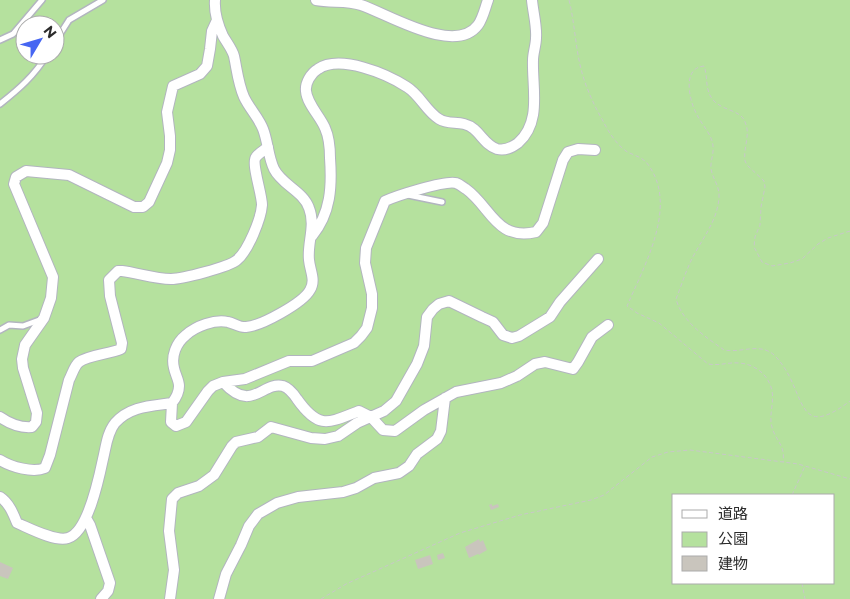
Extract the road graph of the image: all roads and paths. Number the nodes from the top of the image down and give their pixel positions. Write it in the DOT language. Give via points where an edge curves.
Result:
graph roads {
  1 [pos="42,0"];
  2 [pos="103,0"];
  3 [pos="215,0"];
  4 [pos="316,0"];
  5 [pos="488,0"];
  6 [pos="532,0"];
  7 [pos="569,0"];
  8 [pos="217,20"];
  9 [pos="65,26"];
  10 [pos="0,40"];
  11 [pos="41,65"];
  12 [pos="0,104"];
  13 [pos="268,147"];
  14 [pos="595,150"];
  15 [pos="406,194"];
  16 [pos="442,202"];
  17 [pos="850,231"];
  18 [pos="311,237"];
  19 [pos="598,259"];
  20 [pos="44,318"];
  21 [pos="608,326"];
  22 [pos="0,330"];
  23 [pos="223,382"];
  24 [pos="445,398"];
  25 [pos="850,401"];
  26 [pos="172,403"];
  27 [pos="0,417"];
  28 [pos="371,417"];
  29 [pos="0,460"];
  30 [pos="784,462"];
  31 [pos="805,466"];
  32 [pos="850,479"];
  33 [pos="792,494"];
  34 [pos="0,497"];
  35 [pos="86,518"];
  36 [pos="802,584"];
  37 [pos="101,599"];
  38 [pos="170,599"];
  39 [pos="219,599"];
  40 [pos="321,599"];
  41 [pos="805,599"];
  1 -- 10 [label="lane" via="13,34"];
  2 -- 9 [label="lane" via="69,20"];
  3 -- 8 [label="street"];
  4 -- 5 [label="street" via="361,4 420,30 447,36 471,32 478,25"];
  6 -- 18 [label="street" via="536,36 534,113 521,140 512,148 496,149 464,122 441,121 408,87 374,71 344,64 324,65 316,70 306,86 306,93 327,130 332,180 327,207"];
  7 -- 30 [label="path" via="583,78 593,102 615,140 625,150 643,159 652,170 658,186 658,229 628,306 637,314 659,323 708,364 747,364 765,375 772,390 773,432 785,452"];
  8 -- 13 [label="street" via="234,55 243,96 263,127"];
  8 -- 20 [label="street" via="206,66 200,74 173,86 167,112 170,150 149,202 143,207 134,208 69,175 26,171 16,177 14,184 53,277 51,298"];
  11 -- 12 [label="lane" via="25,84"];
  13 -- 18 [label="street" via="280,178 309,206"];
  13 -- 29 [label="street" via="255,157 254,163 260,188 261,215 237,260 182,278 118,271 110,280 110,296 121,349 79,362 69,380 45,468 38,471 21,468"];
  14 -- 15 [label="street" via="568,152 543,223 536,232 515,232 496,223 471,193 457,183"];
  15 -- 16 [label="lane"];
  15 -- 23 [label="street" via="385,201 366,248 372,308 367,328 361,336 354,343 312,361 289,362 245,378"];
  17 -- 25 [label="path" via="828,238 802,259 772,266 762,262 754,246 765,187 764,181 745,161 745,119 713,100 708,91 704,66 694,70 689,80 692,101 712,139 711,168 718,184 719,199 714,221 695,254 676,299 678,306 690,322 724,350 758,348 771,352 792,380 801,404 813,416 828,416"];
  18 -- 26 [label="street" via="309,260 313,280 311,290 302,300 256,325 245,328 216,322 198,327 178,342 173,360 180,385"];
  19 -- 28 [label="street" via="550,317 512,338 503,335 493,322 448,302 439,304 428,317 424,346 406,386 396,401"];
  20 -- 22 [label="lane"];
  20 -- 27 [label="street" via="25,346 22,359 37,413 36,422 32,428 18,427"];
  21 -- 24 [label="street" via="592,337 573,368 545,362 535,364 502,383 469,388"];
  23 -- 26 [label="street" via="208,391 186,422 176,426 171,422"];
  23 -- 28 [label="street" via="238,394 248,396 279,385 286,387 304,409 316,420 324,422 359,411"];
  24 -- 28 [label="street" via="396,431 383,430"];
  24 -- 39 [label="street" via="442,431 399,473 374,478 343,492 276,503 258,514 226,574"];
  26 -- 35 [label="street" via="140,407 115,424 108,437"];
  28 -- 38 [label="street" via="338,436 325,439 271,427 258,437 236,442 214,476 199,486 178,493 172,499 169,532 174,570"];
  30 -- 31 [label="path"];
  30 -- 40 [label="path" via="690,450 668,452 652,457 604,495 460,533 346,584"];
  31 -- 32 [label="path"];
  31 -- 33 [label="path"];
  34 -- 35 [label="street" via="11,509 17,523 46,536 67,538 76,533"];
  35 -- 37 [label="street" via="110,583 108,592"];
  36 -- 41 [label="path"];
}
